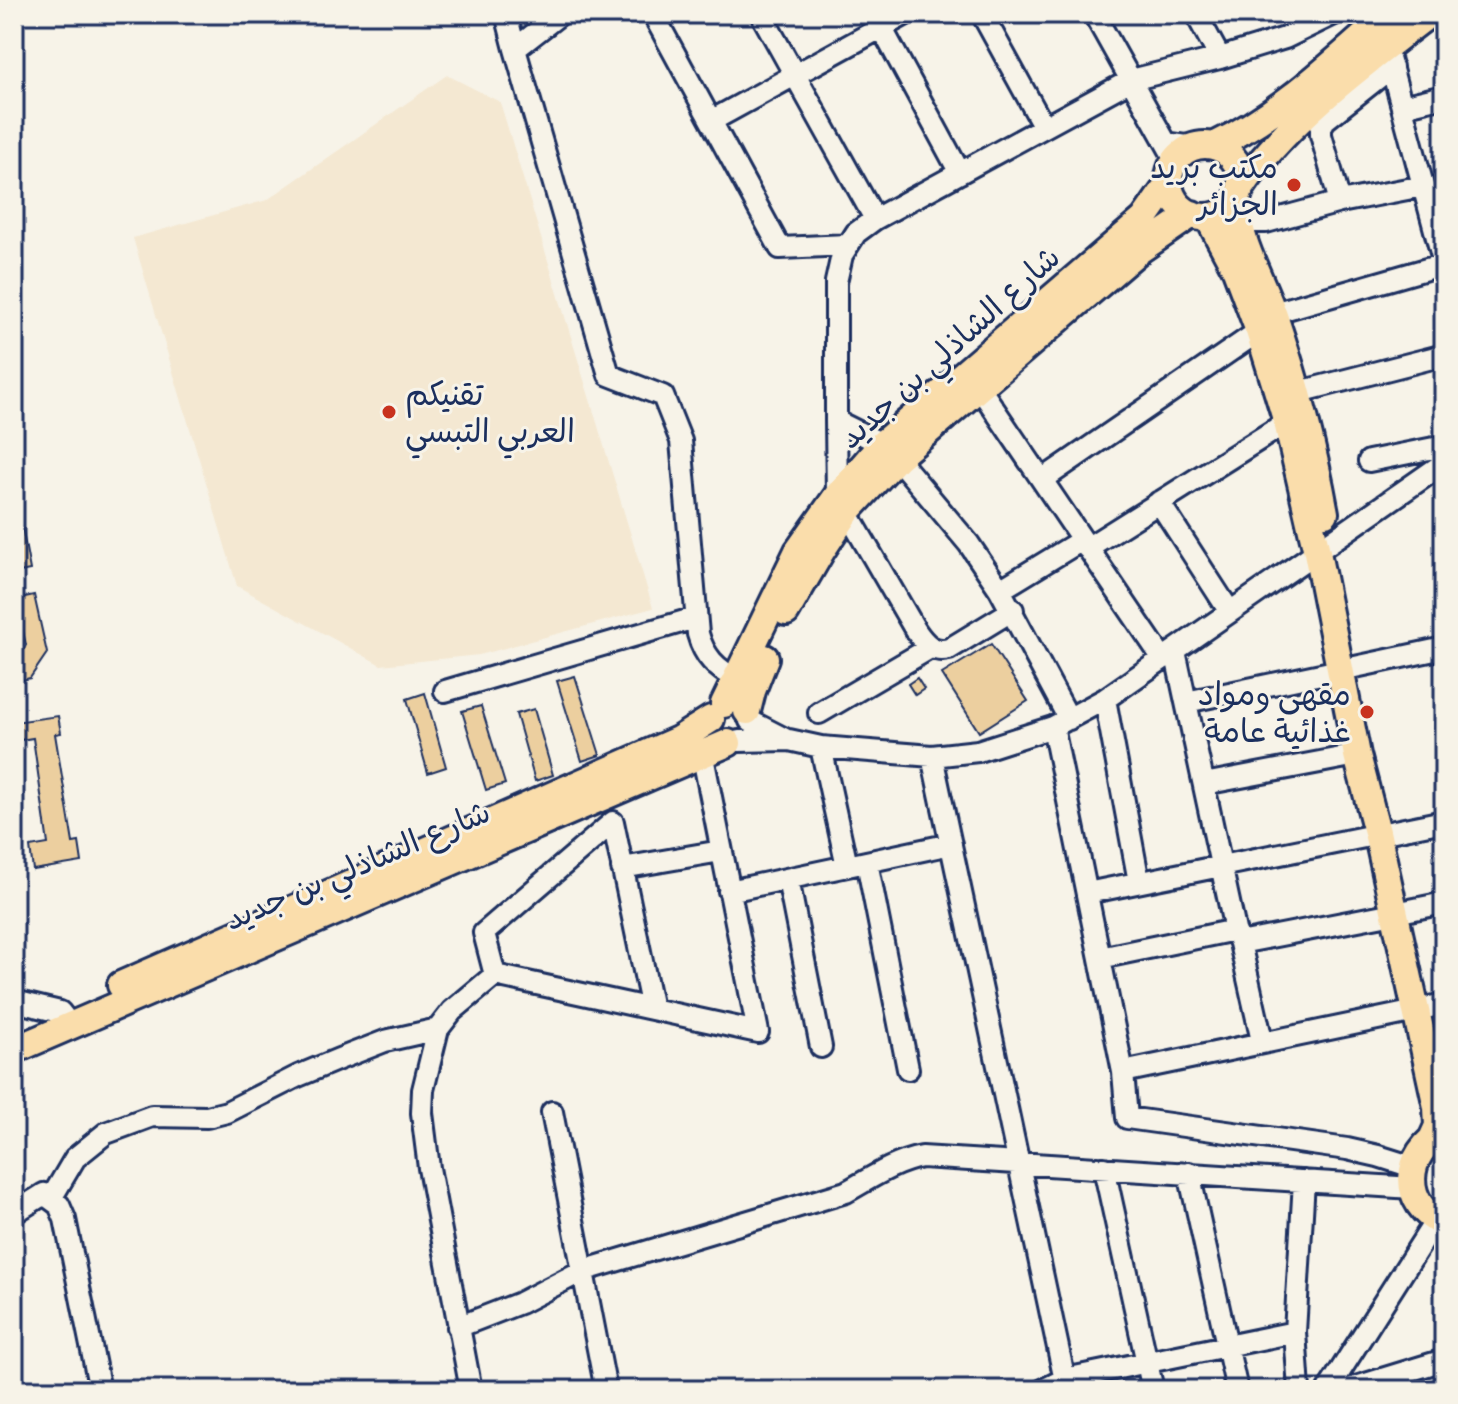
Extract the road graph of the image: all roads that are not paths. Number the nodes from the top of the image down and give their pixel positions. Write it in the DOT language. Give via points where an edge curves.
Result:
graph roads {
  1 [pos="506,14"];
  2 [pos="560,14"];
  3 [pos="653,14"];
  4 [pos="761,14"];
  5 [pos="906,14"];
  6 [pos="982,14"];
  7 [pos="1094,14"];
  8 [pos="1196,14"];
  9 [pos="1334,14"];
  10 [pos="1389,14"];
  11 [pos="1429,14"];
  12 [pos="1308,20"];
  13 [pos="878,21"];
  14 [pos="515,49"];
  15 [pos="1389,57"];
  16 [pos="1220,58"];
  17 [pos="795,75"];
  18 [pos="1131,80"];
  19 [pos="1444,96"];
  20 [pos="1402,106"];
  21 [pos="711,121"];
  22 [pos="1044,127"];
  23 [pos="1184,156"];
  24 [pos="960,173"];
  25 [pos="1430,188"];
  26 [pos="1340,202"];
  27 [pos="1238,203"];
  28 [pos="1200,216"];
  29 [pos="875,219"];
  30 [pos="848,245"];
  31 [pos="1444,264"];
  32 [pos="1266,322"];
  33 [pos="1444,355"];
  34 [pos="979,387"];
  35 [pos="1299,392"];
  36 [pos="836,421"];
  37 [pos="1287,422"];
  38 [pos="1444,446"];
  39 [pos="889,451"];
  40 [pos="1369,461"];
  41 [pos="1444,463"];
  42 [pos="1042,480"];
  43 [pos="1159,502"];
  44 [pos="842,504"];
  45 [pos="1084,544"];
  46 [pos="1323,547"];
  47 [pos="1000,590"];
  48 [pos="1013,610"];
  49 [pos="1230,612"];
  50 [pos="695,618"];
  51 [pos="930,648"];
  52 [pos="1444,648"];
  53 [pos="1169,655"];
  54 [pos="1348,668"];
  55 [pos="737,679"];
  56 [pos="445,691"];
  57 [pos="1105,699"];
  58 [pos="1186,702"];
  59 [pos="819,713"];
  60 [pos="733,723"];
  61 [pos="1061,723"];
  62 [pos="821,747"];
  63 [pos="702,752"];
  64 [pos="1357,755"];
  65 [pos="932,756"];
  66 [pos="1204,784"];
  67 [pos="1444,821"];
  68 [pos="1382,832"];
  69 [pos="951,844"];
  70 [pos="721,851"];
  71 [pos="857,864"];
  72 [pos="1221,866"];
  73 [pos="622,868"];
  74 [pos="788,879"];
  75 [pos="1139,882"];
  76 [pos="729,891"];
  77 [pos="1087,893"];
  78 [pos="1444,903"];
  79 [pos="1400,912"];
  80 [pos="1238,937"];
  81 [pos="1100,958"];
  82 [pos="495,975"];
  83 [pos="14,1001"];
  84 [pos="1430,1007"];
  85 [pos="652,1009"];
  86 [pos="65,1019"];
  87 [pos="438,1029"];
  88 [pos="14,1031"];
  89 [pos="1262,1041"];
  90 [pos="821,1047"];
  91 [pos="14,1050"];
  92 [pos="1444,1060"];
  93 [pos="908,1069"];
  94 [pos="1123,1072"];
  95 [pos="552,1112"];
  96 [pos="1438,1134"];
  97 [pos="1018,1162"];
  98 [pos="1104,1168"];
  99 [pos="1189,1173"];
  100 [pos="1413,1178"];
  101 [pos="1304,1181"];
  102 [pos="52,1197"];
  103 [pos="14,1213"];
  104 [pos="1440,1222"];
  105 [pos="582,1271"];
  106 [pos="458,1327"];
  107 [pos="1295,1332"];
  108 [pos="1228,1346"];
  109 [pos="1444,1360"];
  110 [pos="1147,1362"];
  111 [pos="1066,1385"];
  112 [pos="100,1390"];
  113 [pos="471,1390"];
  114 [pos="606,1390"];
  115 [pos="1043,1390"];
  116 [pos="1153,1390"];
  117 [pos="1237,1390"];
  118 [pos="1299,1390"];
  119 [pos="1328,1390"];
  120 [pos="1346,1390"];
  1 -- 14 [label="street"];
  2 -- 14 [label="street"];
  3 -- 21 [label="street"];
  4 -- 17 [label="street"];
  5 -- 13 [label="street"];
  6 -- 22 [label="street"];
  7 -- 18 [label="street"];
  8 -- 16 [label="street"];
  9 -- 12 [label="street"];
  10 -- 23 [label="main road, شارع الشاذلي بن جديد" via="1254,125"];
  11 -- 15 [label="main road"];
  12 -- 16 [label="street" via="1285,38"];
  13 -- 17 [label="street"];
  13 -- 24 [label="street"];
  14 -- 50 [label="street" via="609,375 663,396 681,441"];
  15 -- 20 [label="street"];
  15 -- 26 [label="street" via="1321,127"];
  15 -- 27 [label="main road" via="1278,139"];
  16 -- 18 [label="street"];
  17 -- 21 [label="street"];
  17 -- 29 [label="street"];
  18 -- 22 [label="street"];
  18 -- 23 [label="street"];
  19 -- 20 [label="street"];
  20 -- 25 [label="street"];
  21 -- 30 [label="street" via="780,248"];
  22 -- 24 [label="street"];
  23 -- 27 [label="main road" via="1224,150 1240,173"];
  23 -- 28 [label="main road" via="1176,201"];
  23 -- 39 [label="main road, شارع الشاذلي بن جديد" via="1144,219"];
  24 -- 29 [label="street"];
  25 -- 26 [label="street"];
  25 -- 31 [label="street"];
  26 -- 27 [label="street" via="1266,222"];
  27 -- 28 [label="main road" via="1219,214"];
  27 -- 32 [label="main road"];
  28 -- 32 [label="main road"];
  28 -- 34 [label="main road, شارع الشاذلي بن جديد" via="1138,251"];
  29 -- 30 [label="street"];
  30 -- 36 [label="street" via="836,282"];
  31 -- 32 [label="street"];
  32 -- 35 [label="main road"];
  32 -- 37 [label="main road"];
  32 -- 42 [label="street"];
  33 -- 35 [label="street"];
  34 -- 39 [label="main road, شارع الشاذلي بن جديد"];
  34 -- 42 [label="street"];
  35 -- 46 [label="main road" via="1317,467"];
  36 -- 39 [label="street"];
  36 -- 44 [label="street"];
  37 -- 43 [label="street"];
  37 -- 46 [label="main road"];
  38 -- 40 [label="street"];
  39 -- 44 [label="main road, شارع الشاذلي بن جديد"];
  39 -- 47 [label="street" via="969,544"];
  41 -- 46 [label="street"];
  42 -- 45 [label="street"];
  43 -- 45 [label="street"];
  43 -- 49 [label="street"];
  44 -- 51 [label="street"];
  44 -- 55 [label="main road, شارع الشاذلي بن جديد" via="798,551"];
  44 -- 60 [label="main road, شارع الشاذلي بن جديد"];
  45 -- 47 [label="street"];
  45 -- 53 [label="street"];
  46 -- 49 [label="street"];
  46 -- 54 [label="main road"];
  47 -- 48 [label="street"];
  48 -- 51 [label="street" via="949,649"];
  48 -- 61 [label="street"];
  49 -- 53 [label="street"];
  50 -- 55 [label="street" via="703,650"];
  50 -- 56 [label="street"];
  51 -- 59 [label="street"];
  52 -- 54 [label="street"];
  53 -- 57 [label="street"];
  53 -- 58 [label="street"];
  54 -- 58 [label="street"];
  54 -- 64 [label="main road"];
  54 -- 68 [label="main road"];
  55 -- 60 [label="main road, شارع الشاذلي بن جديد"];
  57 -- 61 [label="street"];
  57 -- 75 [label="street"];
  58 -- 66 [label="street"];
  60 -- 62 [label="street"];
  60 -- 63 [label="main road, شارع الشاذلي بن جديد"];
  60 -- 86 [label="main road, شارع الشاذلي بن جديد" via="678,740"];
  61 -- 65 [label="street" via="978,751"];
  61 -- 77 [label="street"];
  62 -- 65 [label="street"];
  62 -- 71 [label="street"];
  63 -- 70 [label="street"];
  63 -- 86 [label="main road, شارع الشاذلي بن جديد"];
  64 -- 66 [label="street"];
  64 -- 68 [label="main road"];
  65 -- 69 [label="street"];
  66 -- 72 [label="street"];
  67 -- 68 [label="street"];
  68 -- 72 [label="street"];
  68 -- 79 [label="main road"];
  69 -- 71 [label="street"];
  69 -- 97 [label="street"];
  70 -- 73 [label="street"];
  70 -- 76 [label="street"];
  71 -- 74 [label="street"];
  71 -- 93 [label="street"];
  72 -- 75 [label="street"];
  72 -- 80 [label="street"];
  73 -- 82 [label="street" via="613,822 484,933"];
  73 -- 85 [label="street"];
  74 -- 76 [label="street"];
  74 -- 90 [label="street"];
  75 -- 77 [label="street"];
  76 -- 85 [label="street" via="758,1032"];
  77 -- 81 [label="street"];
  78 -- 79 [label="street"];
  79 -- 80 [label="street"];
  79 -- 84 [label="main road"];
  80 -- 81 [label="street"];
  80 -- 89 [label="street"];
  81 -- 94 [label="street"];
  82 -- 85 [label="street"];
  82 -- 87 [label="street"];
  83 -- 86 [label="street"];
  84 -- 89 [label="street"];
  84 -- 92 [label="main road"];
  84 -- 96 [label="main road"];
  86 -- 88 [label="main road, شارع الشاذلي بن جديد"];
  86 -- 91 [label="main road, شارع الشاذلي بن جديد"];
  87 -- 102 [label="street" via="339,1059 227,1112 152,1116 106,1133 75,1158"];
  87 -- 106 [label="street" via="422,1113"];
  89 -- 94 [label="street"];
  94 -- 100 [label="street" via="1127,1118 1347,1149 1378,1156"];
  95 -- 105 [label="street"];
  96 -- 100 [label="main road" via="1424,1146"];
  97 -- 98 [label="street"];
  97 -- 105 [label="street" via="908,1160 846,1192"];
  97 -- 111 [label="street"];
  98 -- 99 [label="street"];
  98 -- 110 [label="street"];
  99 -- 101 [label="street"];
  99 -- 108 [label="street"];
  100 -- 101 [label="street"];
  100 -- 104 [label="main road" via="1417,1201"];
  101 -- 107 [label="street"];
  102 -- 103 [label="street" via="44,1194"];
  102 -- 112 [label="street" via="65,1219"];
  104 -- 119 [label="street"];
  105 -- 106 [label="street"];
  105 -- 114 [label="street"];
  106 -- 113 [label="street"];
  107 -- 108 [label="street"];
  107 -- 118 [label="street"];
  108 -- 110 [label="street"];
  108 -- 117 [label="street"];
  109 -- 120 [label="street"];
  110 -- 111 [label="street"];
  110 -- 116 [label="street"];
  111 -- 115 [label="street"];
}
